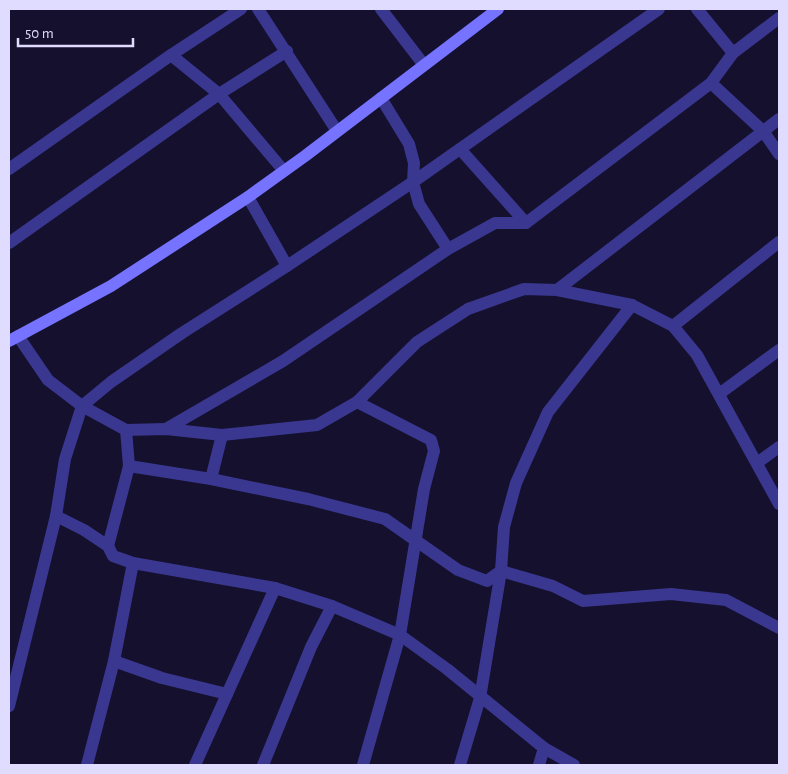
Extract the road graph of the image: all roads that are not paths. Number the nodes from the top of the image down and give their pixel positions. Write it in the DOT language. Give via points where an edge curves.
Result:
graph roads {
  1 [pos="241,9"];
  2 [pos="258,9"];
  3 [pos="381,9"];
  4 [pos="498,9"];
  5 [pos="659,9"];
  6 [pos="697,9"];
  7 [pos="779,18"];
  8 [pos="287,51"];
  9 [pos="733,53"];
  10 [pos="170,55"];
  11 [pos="424,65"];
  12 [pos="712,83"];
  13 [pos="219,94"];
  14 [pos="381,98"];
  15 [pos="779,119"];
  16 [pos="337,131"];
  17 [pos="763,131"];
  18 [pos="460,149"];
  19 [pos="779,154"];
  20 [pos="9,169"];
  21 [pos="284,171"];
  22 [pos="413,182"];
  23 [pos="248,197"];
  24 [pos="526,223"];
  25 [pos="779,242"];
  26 [pos="9,243"];
  27 [pos="448,248"];
  28 [pos="287,266"];
  29 [pos="557,290"];
  30 [pos="632,305"];
  31 [pos="673,326"];
  32 [pos="13,338"];
  33 [pos="779,350"];
  34 [pos="719,394"];
  35 [pos="357,402"];
  36 [pos="82,406"];
  37 [pos="166,429"];
  38 [pos="126,430"];
  39 [pos="222,435"];
  40 [pos="779,447"];
  41 [pos="757,463"];
  42 [pos="129,466"];
  43 [pos="212,479"];
  44 [pos="779,504"];
  45 [pos="56,516"];
  46 [pos="416,539"];
  47 [pos="108,546"];
  48 [pos="133,562"];
  49 [pos="501,571"];
  50 [pos="275,588"];
  51 [pos="332,606"];
  52 [pos="779,627"];
  53 [pos="400,635"];
  54 [pos="114,661"];
  55 [pos="227,694"];
  56 [pos="480,698"];
  57 [pos="9,706"];
  58 [pos="544,748"];
  59 [pos="87,765"];
  60 [pos="195,765"];
  61 [pos="263,765"];
  62 [pos="363,765"];
  63 [pos="460,765"];
  64 [pos="539,765"];
  65 [pos="574,765"];
  1 -- 10 [label="street"];
  2 -- 8 [label="street"];
  3 -- 11 [label="street"];
  4 -- 11 [label="main road"];
  5 -- 18 [label="street"];
  6 -- 9 [label="street"];
  7 -- 9 [label="street"];
  8 -- 13 [label="street"];
  8 -- 16 [label="street"];
  9 -- 12 [label="street"];
  10 -- 13 [label="street"];
  10 -- 20 [label="street"];
  11 -- 14 [label="main road"];
  12 -- 17 [label="street"];
  12 -- 24 [label="street"];
  13 -- 21 [label="street"];
  13 -- 26 [label="street"];
  14 -- 16 [label="main road"];
  14 -- 22 [label="street" via="409,144 414,163"];
  15 -- 17 [label="street"];
  16 -- 21 [label="main road"];
  17 -- 19 [label="street"];
  17 -- 29 [label="street"];
  18 -- 22 [label="street"];
  18 -- 24 [label="street"];
  21 -- 23 [label="main road"];
  22 -- 27 [label="street" via="419,204"];
  22 -- 28 [label="street"];
  23 -- 28 [label="street"];
  23 -- 32 [label="main road" via="111,286"];
  24 -- 27 [label="street" via="495,223"];
  25 -- 31 [label="street"];
  27 -- 37 [label="street" via="283,362"];
  28 -- 36 [label="street" via="182,332"];
  29 -- 30 [label="street"];
  29 -- 35 [label="street" via="524,289 468,309 417,342"];
  30 -- 31 [label="street"];
  30 -- 49 [label="street" via="548,412 516,483 504,527"];
  31 -- 34 [label="street" via="697,355"];
  32 -- 36 [label="street" via="48,380"];
  33 -- 34 [label="street"];
  34 -- 41 [label="street"];
  35 -- 39 [label="street" via="317,425"];
  35 -- 46 [label="street" via="432,440 434,451"];
  36 -- 38 [label="street"];
  36 -- 45 [label="street" via="65,459"];
  37 -- 38 [label="street"];
  37 -- 39 [label="street"];
  38 -- 42 [label="street"];
  39 -- 43 [label="street"];
  40 -- 41 [label="street"];
  41 -- 44 [label="street"];
  42 -- 43 [label="street"];
  42 -- 47 [label="street"];
  43 -- 46 [label="street" via="384,519"];
  45 -- 47 [label="street"];
  45 -- 57 [label="street"];
  46 -- 49 [label="street" via="458,570 476,578 487,581"];
  46 -- 53 [label="street"];
  47 -- 48 [label="street" via="113,556"];
  48 -- 50 [label="street"];
  48 -- 54 [label="street"];
  49 -- 52 [label="street" via="553,586 584,601 671,594 726,600"];
  49 -- 56 [label="street"];
  50 -- 51 [label="street"];
  50 -- 55 [label="street"];
  51 -- 53 [label="street"];
  51 -- 61 [label="street" via="311,647"];
  53 -- 56 [label="street"];
  53 -- 62 [label="street"];
  54 -- 55 [label="street" via="162,678"];
  54 -- 59 [label="street"];
  55 -- 60 [label="street"];
  56 -- 58 [label="street"];
  56 -- 63 [label="street"];
  58 -- 64 [label="street"];
  58 -- 65 [label="street"];
}
